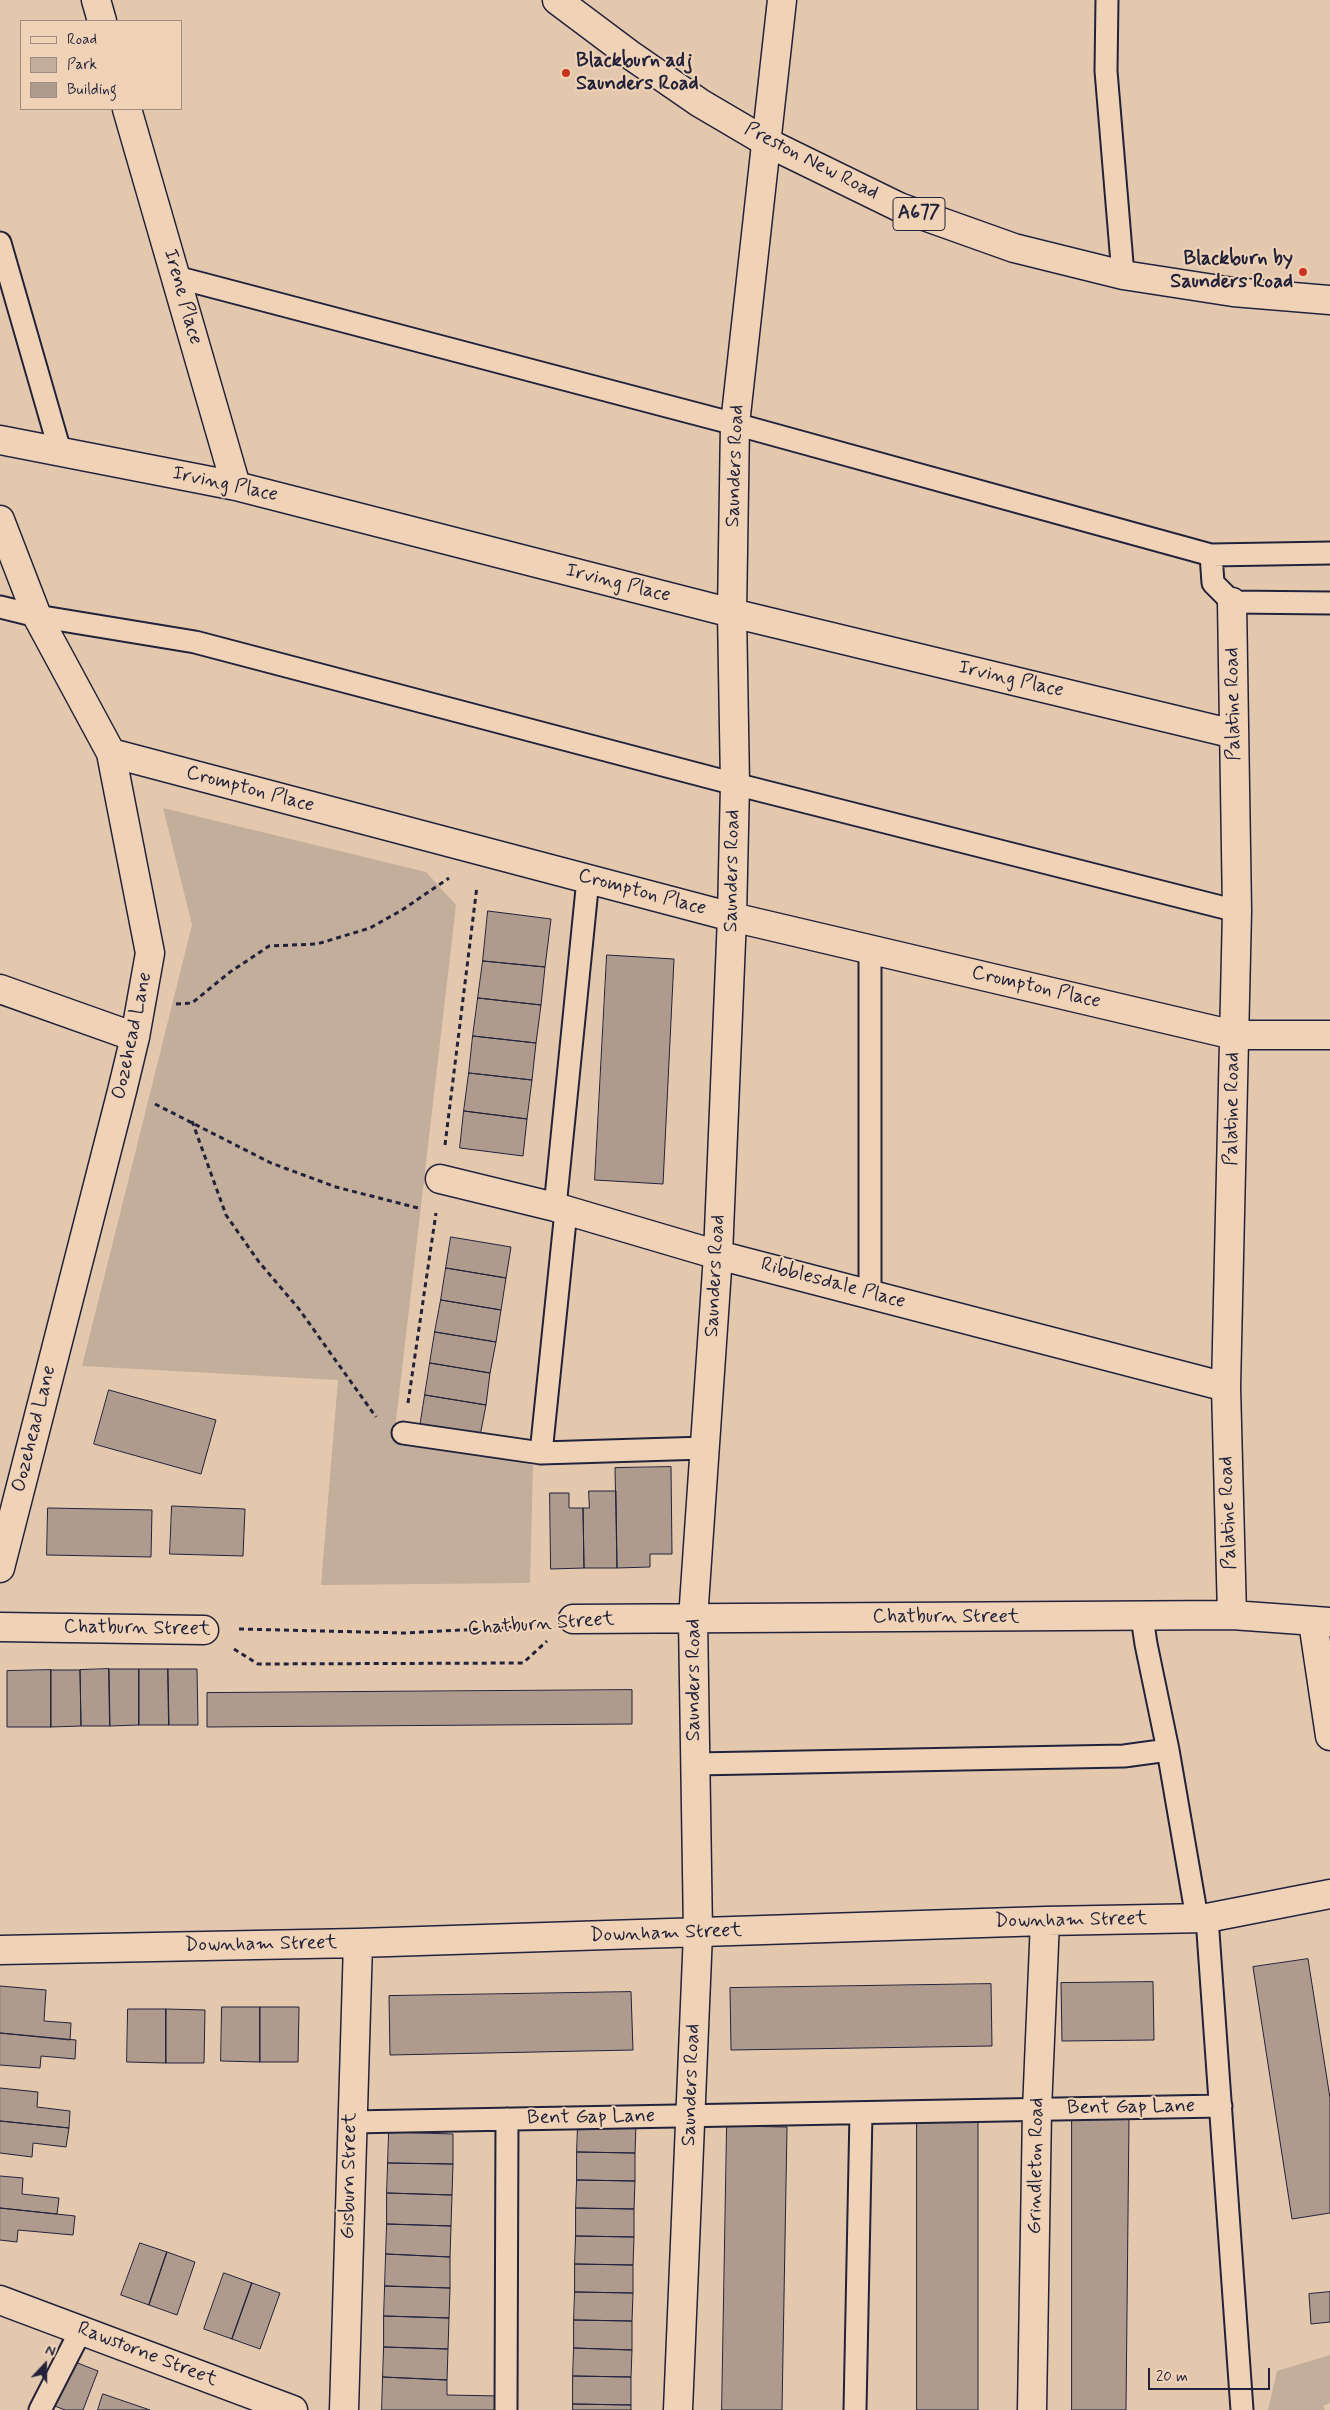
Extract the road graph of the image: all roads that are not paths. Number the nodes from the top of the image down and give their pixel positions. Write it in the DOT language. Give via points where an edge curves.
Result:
graph roads {
  1 [pos="96,0"];
  2 [pos="557,0"];
  3 [pos="782,0"];
  4 [pos="1107,0"];
  5 [pos="102,20"];
  6 [pos="127,110"];
  7 [pos="768,143"];
  8 [pos="0,243"];
  9 [pos="1123,275"];
  10 [pos="176,277"];
  11 [pos="1330,300"];
  12 [pos="735,424"];
  13 [pos="0,440"];
  14 [pos="60,452"];
  15 [pos="236,486"];
  16 [pos="0,520"];
  17 [pos="1330,553"];
  18 [pos="1211,555"];
  19 [pos="1232,602"];
  20 [pos="1330,603"];
  21 [pos="0,607"];
  22 [pos="732,613"];
  23 [pos="37,616"];
  24 [pos="1234,734"];
  25 [pos="111,753"];
  26 [pos="735,784"];
  27 [pos="588,879"];
  28 [pos="1237,911"];
  29 [pos="732,917"];
  30 [pos="870,950"];
  31 [pos="0,989"];
  32 [pos="1234,1035"];
  33 [pos="1330,1035"];
  34 [pos="135,1037"];
  35 [pos="440,1179"];
  36 [pos="561,1209"];
  37 [pos="718,1255"];
  38 [pos="870,1294"];
  39 [pos="1226,1387"];
  40 [pos="403,1433"];
  41 [pos="705,1448"];
  42 [pos="542,1453"];
  43 [pos="0,1568"];
  44 [pos="1232,1615"];
  45 [pos="1142,1617"];
  46 [pos="573,1619"];
  47 [pos="693,1619"];
  48 [pos="1322,1622"];
  49 [pos="0,1627"];
  50 [pos="204,1630"];
  51 [pos="1330,1736"];
  52 [pos="1168,1750"];
  53 [pos="695,1764"];
  54 [pos="1330,1894"];
  55 [pos="1202,1918"];
  56 [pos="1045,1921"];
  57 [pos="698,1933"];
  58 [pos="358,1943"];
  59 [pos="0,1950"];
  60 [pos="1220,2106"];
  61 [pos="1037,2110"];
  62 [pos="861,2113"];
  63 [pos="691,2116"];
  64 [pos="507,2119"];
  65 [pos="351,2122"];
  66 [pos="0,2300"];
  67 [pos="81,2330"];
  68 [pos="40,2410"];
  69 [pos="293,2410"];
  70 [pos="344,2410"];
  71 [pos="506,2410"];
  72 [pos="678,2410"];
  73 [pos="855,2410"];
  74 [pos="1032,2410"];
  75 [pos="1242,2410"];
  1 -- 5 [label="main road"];
  2 -- 7 [label="main road, Preston New Road / A677" via="700,103"];
  3 -- 7 [label="main road, Saunders Road"];
  4 -- 9 [label="lane" via="1106,71"];
  6 -- 10 [label="main road, Irene Place"];
  7 -- 9 [label="main road, Preston New Road / A677" via="899,207 1014,248"];
  7 -- 12 [label="main road, Saunders Road"];
  8 -- 14 [label="lane"];
  9 -- 11 [label="main road, Preston New Road / A677" via="1233,292"];
  10 -- 12 [label="lane"];
  10 -- 15 [label="main road, Irene Place"];
  12 -- 18 [label="lane"];
  12 -- 22 [label="main road, Saunders Road"];
  13 -- 14 [label="main road, Irving Place"];
  14 -- 15 [label="main road, Irving Place"];
  15 -- 22 [label="main road, Irving Place"];
  16 -- 23 [label="main road, Oozehead Lane"];
  17 -- 18 [label="lane"];
  18 -- 19 [label="lane" via="1214,583"];
  19 -- 20 [label="lane"];
  19 -- 24 [label="main road, Palatine Road"];
  21 -- 23 [label="lane"];
  22 -- 24 [label="main road, Irving Place"];
  22 -- 26 [label="main road, Saunders Road"];
  23 -- 25 [label="main road, Oozehead Lane"];
  23 -- 26 [label="lane" via="195,642"];
  24 -- 28 [label="main road, Palatine Road"];
  25 -- 27 [label="main road, Crompton Place"];
  25 -- 34 [label="main road, Oozehead Lane" via="150,953"];
  26 -- 28 [label="lane"];
  26 -- 29 [label="main road, Saunders Road"];
  27 -- 29 [label="main road, Crompton Place"];
  27 -- 36 [label="lane"];
  28 -- 32 [label="main road, Palatine Road"];
  29 -- 30 [label="main road, Crompton Place"];
  29 -- 37 [label="main road, Saunders Road"];
  30 -- 32 [label="main road, Crompton Place"];
  30 -- 38 [label="lane"];
  31 -- 34 [label="main road"];
  32 -- 33 [label="main road, Crompton Place"];
  32 -- 39 [label="main road, Palatine Road"];
  34 -- 43 [label="main road, Oozehead Lane"];
  35 -- 36 [label="main road, Ribblesdale Place"];
  36 -- 37 [label="main road, Ribblesdale Place"];
  36 -- 42 [label="lane"];
  37 -- 38 [label="main road, Ribblesdale Place"];
  37 -- 41 [label="main road, Saunders Road"];
  38 -- 39 [label="main road, Ribblesdale Place"];
  39 -- 44 [label="main road, Palatine Road"];
  40 -- 42 [label="lane"];
  41 -- 42 [label="lane"];
  41 -- 47 [label="main road, Saunders Road"];
  44 -- 45 [label="main road, Chatburn Street"];
  44 -- 48 [label="main road, Chatburn Street"];
  45 -- 47 [label="main road, Chatburn Street"];
  45 -- 52 [label="lane, Bent Gap Lane"];
  46 -- 47 [label="main road, Chatburn Street"];
  47 -- 53 [label="main road, Saunders Road"];
  48 -- 51 [label="main road"];
  49 -- 50 [label="main road, Chatburn Street"];
  52 -- 53 [label="lane" via="1124,1756"];
  52 -- 55 [label="lane, Bent Gap Lane"];
  53 -- 57 [label="main road, Saunders Road"];
  54 -- 55 [label="main road, Downham Street"];
  55 -- 56 [label="main road, Downham Street"];
  55 -- 60 [label="lane, Bent Gap Lane"];
  56 -- 57 [label="main road, Downham Street"];
  56 -- 61 [label="main road, Grindleton Road"];
  57 -- 58 [label="main road, Downham Street"];
  57 -- 63 [label="main road, Saunders Road"];
  58 -- 59 [label="main road, Downham Street"];
  58 -- 65 [label="main road, Gisburn Street"];
  60 -- 61 [label="lane, Bent Gap Lane"];
  60 -- 75 [label="lane, Bent Gap Lane"];
  61 -- 62 [label="lane, Bent Gap Lane"];
  61 -- 74 [label="main road, Grindleton Road"];
  62 -- 63 [label="lane, Bent Gap Lane"];
  62 -- 73 [label="lane"];
  63 -- 64 [label="lane, Bent Gap Lane"];
  63 -- 72 [label="main road, Saunders Road"];
  64 -- 65 [label="lane, Bent Gap Lane"];
  64 -- 71 [label="lane"];
  65 -- 70 [label="main road, Gisburn Street"];
  66 -- 67 [label="main road, Rawstorne Street"];
  67 -- 68 [label="lane"];
  67 -- 69 [label="main road, Rawstorne Street"];
}
